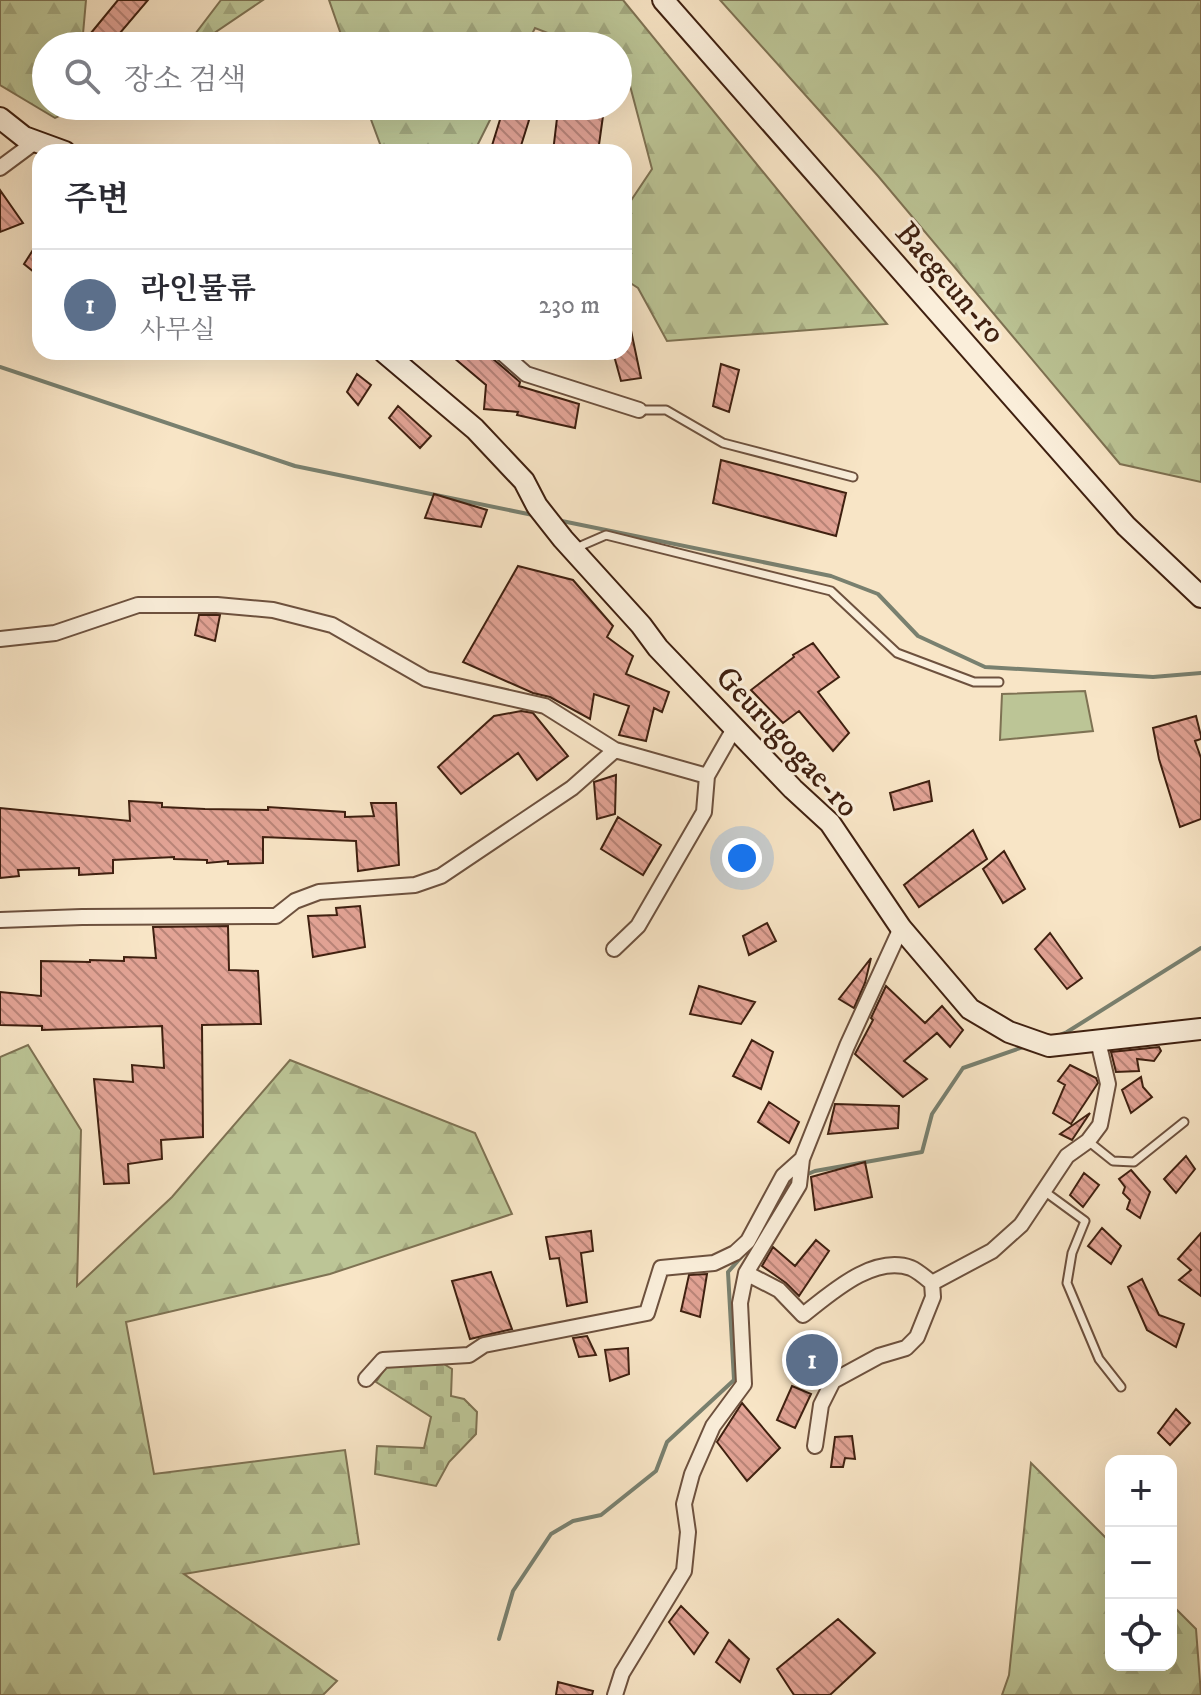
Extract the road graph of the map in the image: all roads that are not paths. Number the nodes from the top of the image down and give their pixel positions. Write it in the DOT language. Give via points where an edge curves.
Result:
graph roads {
  1 [pos="663,0"];
  2 [pos="0,118"];
  3 [pos="35,142"];
  4 [pos="32,144"];
  5 [pos="32,144"];
  6 [pos="41,144"];
  7 [pos="0,168"];
  8 [pos="400,360"];
  9 [pos="510,360"];
  10 [pos="639,410"];
  11 [pos="853,477"];
  12 [pos="568,544"];
  13 [pos="1201,597"];
  14 [pos="0,639"];
  15 [pos="999,682"];
  16 [pos="735,727"];
  17 [pos="615,750"];
  18 [pos="707,776"];
  19 [pos="0,920"];
  20 [pos="901,928"];
  21 [pos="614,949"];
  22 [pos="1201,1029"];
  23 [pos="1098,1041"];
  24 [pos="1184,1122"];
  25 [pos="1088,1141"];
  26 [pos="801,1163"];
  27 [pos="1042,1190"];
  28 [pos="746,1273"];
  29 [pos="932,1283"];
  30 [pos="366,1379"];
  31 [pos="1121,1387"];
  32 [pos="815,1446"];
  33 [pos="615,1695"];
  1 -- 13 [label="street, Baegeun-ro" via="1126,526"];
  2 -- 3 [label="street"];
  3 -- 5 [label="street"];
  3 -- 6 [label="street"];
  4 -- 7 [label="street"];
  8 -- 12 [label="street, Geurugogae-ro" via="524,481"];
  9 -- 10 [label="street" via="526,374"];
  10 -- 11 [label="lane" via="666,410 723,443"];
  12 -- 15 [label="lane" via="606,535 831,591 897,653 974,682"];
  12 -- 16 [label="street, Geurugogae-ro"];
  14 -- 17 [label="street" via="55,633 138,605 273,610 332,625 426,679 545,706"];
  16 -- 18 [label="street"];
  16 -- 20 [label="street, Geurugogae-ro" via="830,823"];
  17 -- 18 [label="street"];
  17 -- 19 [label="street" via="572,788 441,876 415,885 319,892 276,916"];
  18 -- 21 [label="street" via="704,812 638,926"];
  20 -- 23 [label="street, Geurugogae-ro" via="970,1009 1009,1032 1049,1046"];
  20 -- 26 [label="street"];
  22 -- 23 [label="street, Geurugogae-ro"];
  23 -- 25 [label="street" via="1108,1084 1100,1125"];
  24 -- 25 [label="lane" via="1134,1162 1113,1161"];
  25 -- 27 [label="street" via="1067,1156"];
  26 -- 28 [label="street" via="799,1185"];
  26 -- 30 [label="street" via="783,1176 748,1241 735,1253 714,1263 661,1268 647,1313 484,1345 469,1355 383,1360"];
  27 -- 29 [label="street" via="1021,1225 992,1251"];
  27 -- 31 [label="lane" via="1085,1221 1067,1283 1099,1359"];
  28 -- 29 [label="street" via="779,1290 803,1315 855,1276 887,1266 911,1268"];
  28 -- 33 [label="street" via="740,1303 744,1384 713,1426 692,1474 684,1504 684,1571 622,1673"];
  29 -- 32 [label="street" via="933,1297 917,1337 906,1348 833,1381 821,1405"];
}
